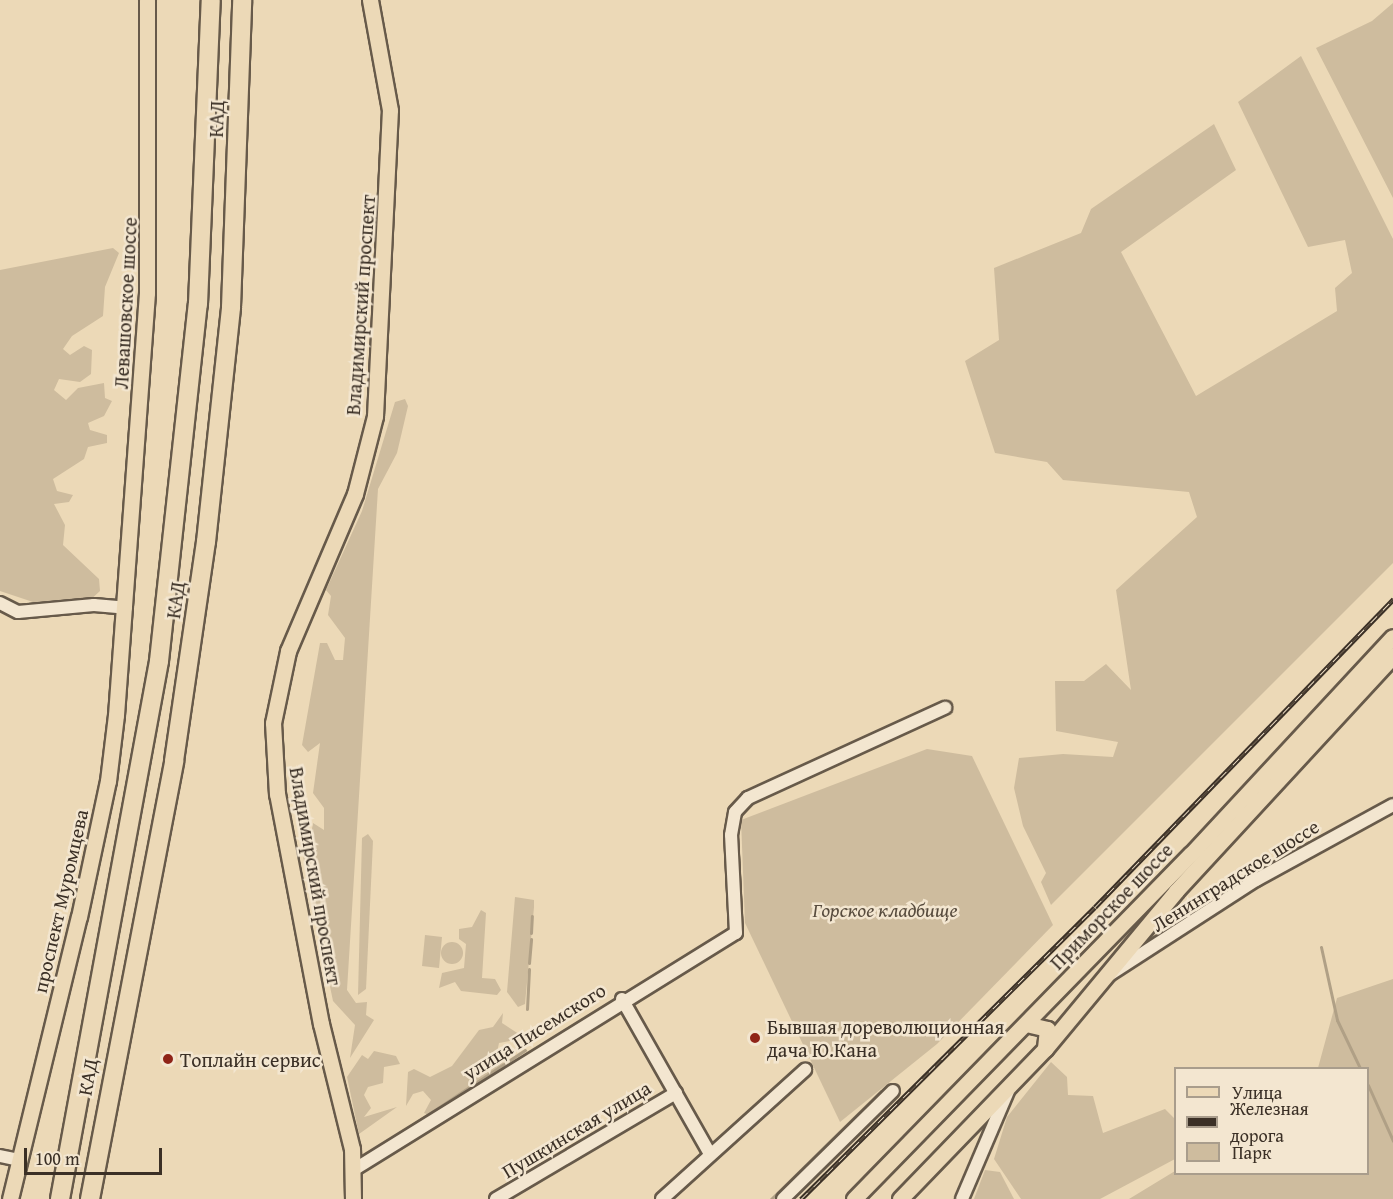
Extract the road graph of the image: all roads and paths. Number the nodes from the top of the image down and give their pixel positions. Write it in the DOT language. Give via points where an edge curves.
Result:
graph roads {
  1 [pos="147,0"];
  2 [pos="211,0"];
  3 [pos="370,0"];
  4 [pos="243,3"];
  5 [pos="0,603"];
  6 [pos="126,608"];
  7 [pos="1393,637"];
  8 [pos="1393,656"];
  9 [pos="945,708"];
  10 [pos="1393,805"];
  11 [pos="1100,980"];
  12 [pos="622,999"];
  13 [pos="1026,1023"];
  14 [pos="1045,1049"];
  15 [pos="805,1070"];
  16 [pos="1011,1084"];
  17 [pos="893,1091"];
  18 [pos="676,1093"];
  19 [pos="709,1152"];
  20 [pos="0,1156"];
  21 [pos="19,1160"];
  22 [pos="355,1169"];
  23 [pos="355,1198"];
  24 [pos="10,1199"];
  25 [pos="60,1199"];
  26 [pos="90,1199"];
  27 [pos="496,1199"];
  28 [pos="662,1199"];
  29 [pos="783,1199"];
  30 [pos="854,1199"];
  31 [pos="900,1199"];
  32 [pos="962,1199"];
  1 -- 6 [label="main road, Левашовское шоссе" via="151,201"];
  2 -- 25 [label="highway, КАД" via="198,304 159,661"];
  3 -- 22 [label="main road, Владимирский проспект" via="386,69 390,131 375,416 355,494 288,651 273,723 285,836"];
  4 -- 26 [label="highway, КАД" via="231,307 207,531 174,761"];
  5 -- 6 [label="street" via="18,612 93,605"];
  6 -- 21 [label="main road, проспект Муромцева" via="108,782"];
  7 -- 13 [label="main road, Приморское шоссе"];
  8 -- 11 [label="main road, Приморское шоссе"];
  9 -- 12 [label="street, улица Писемского" via="748,798 735,812 731,835 736,933"];
  10 -- 11 [label="street, Ленинградское шоссе" via="1256,880"];
  11 -- 14 [label="main road, Приморское шоссе"];
  12 -- 18 [label="street"];
  12 -- 22 [label="street, улица Писемского"];
  13 -- 14 [label="main road" via="1047,1029"];
  13 -- 30 [label="main road, Приморское шоссе"];
  14 -- 16 [label="main road, Приморское шоссе"];
  15 -- 19 [label="street"];
  16 -- 31 [label="main road, Приморское шоссе"];
  16 -- 32 [label="street"];
  17 -- 29 [label="street"];
  18 -- 19 [label="street"];
  18 -- 27 [label="street, Пушкинская улица"];
  19 -- 28 [label="street"];
  20 -- 21 [label="street"];
  21 -- 24 [label="main road, проспект Муромцева"];
  22 -- 23 [label="main road, Владимирский проспект"];
}
